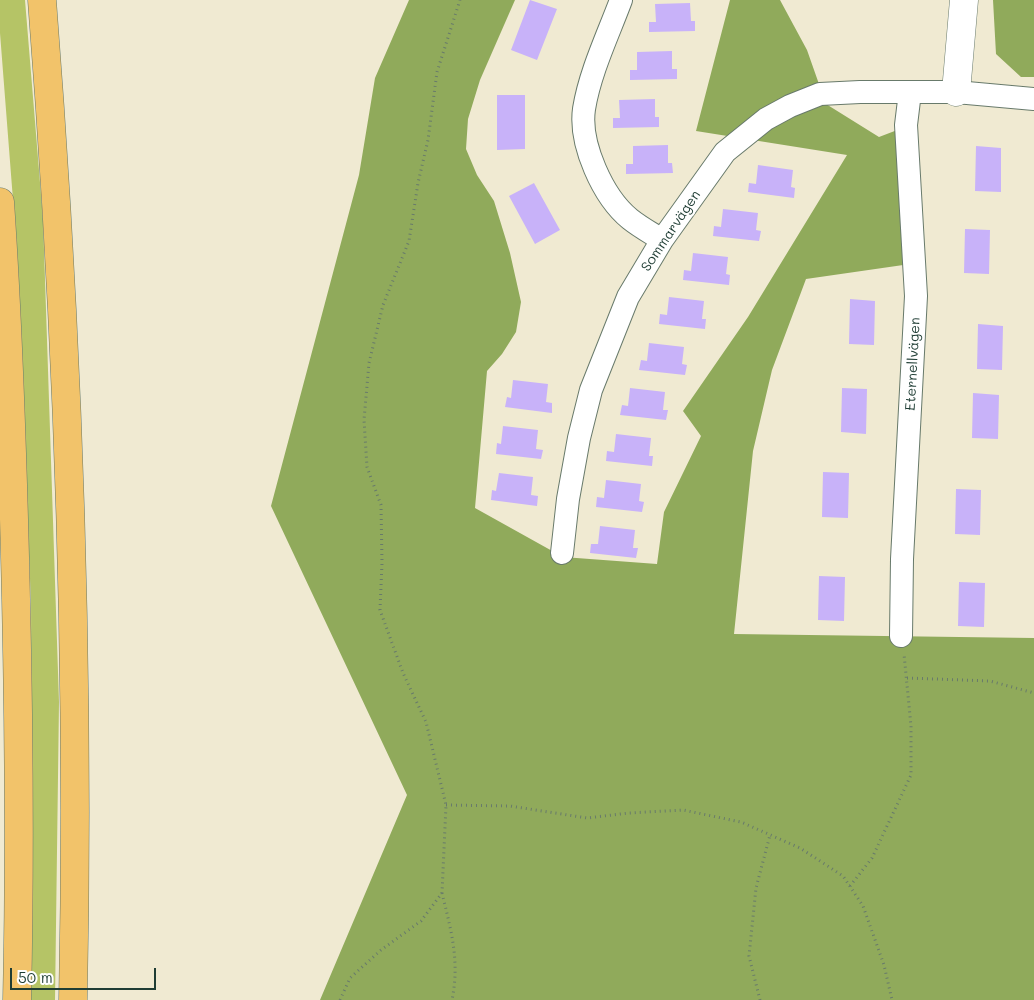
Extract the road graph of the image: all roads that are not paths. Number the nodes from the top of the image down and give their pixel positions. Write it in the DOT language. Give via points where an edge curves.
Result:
graph roads {
  1 [pos="42,0"];
  2 [pos="621,0"];
  3 [pos="964,0"];
  4 [pos="910,92"];
  5 [pos="956,92"];
  6 [pos="1034,99"];
  7 [pos="0,202"];
  8 [pos="662,240"];
  9 [pos="562,553"];
  10 [pos="900,636"];
  11 [pos="17,1000"];
  12 [pos="73,1000"];
  1 -- 12 [label="highway" via="57,214 70,517 75,812"];
  2 -- 8 [label="street" via="584,110 586,137 592,163 608,194 629,218"];
  3 -- 5 [label="street"];
  4 -- 5 [label="street, Sommarvägen"];
  4 -- 8 [label="street, Sommarvägen" via="820,94 766,119 725,152"];
  4 -- 10 [label="street, Eternellvägen" via="906,125 916,296"];
  5 -- 6 [label="street, Sommarvägen"];
  7 -- 11 [label="highway" via="15,561 19,827"];
  8 -- 9 [label="street, Sommarvägen" via="628,297 592,390 579,438"];
}
